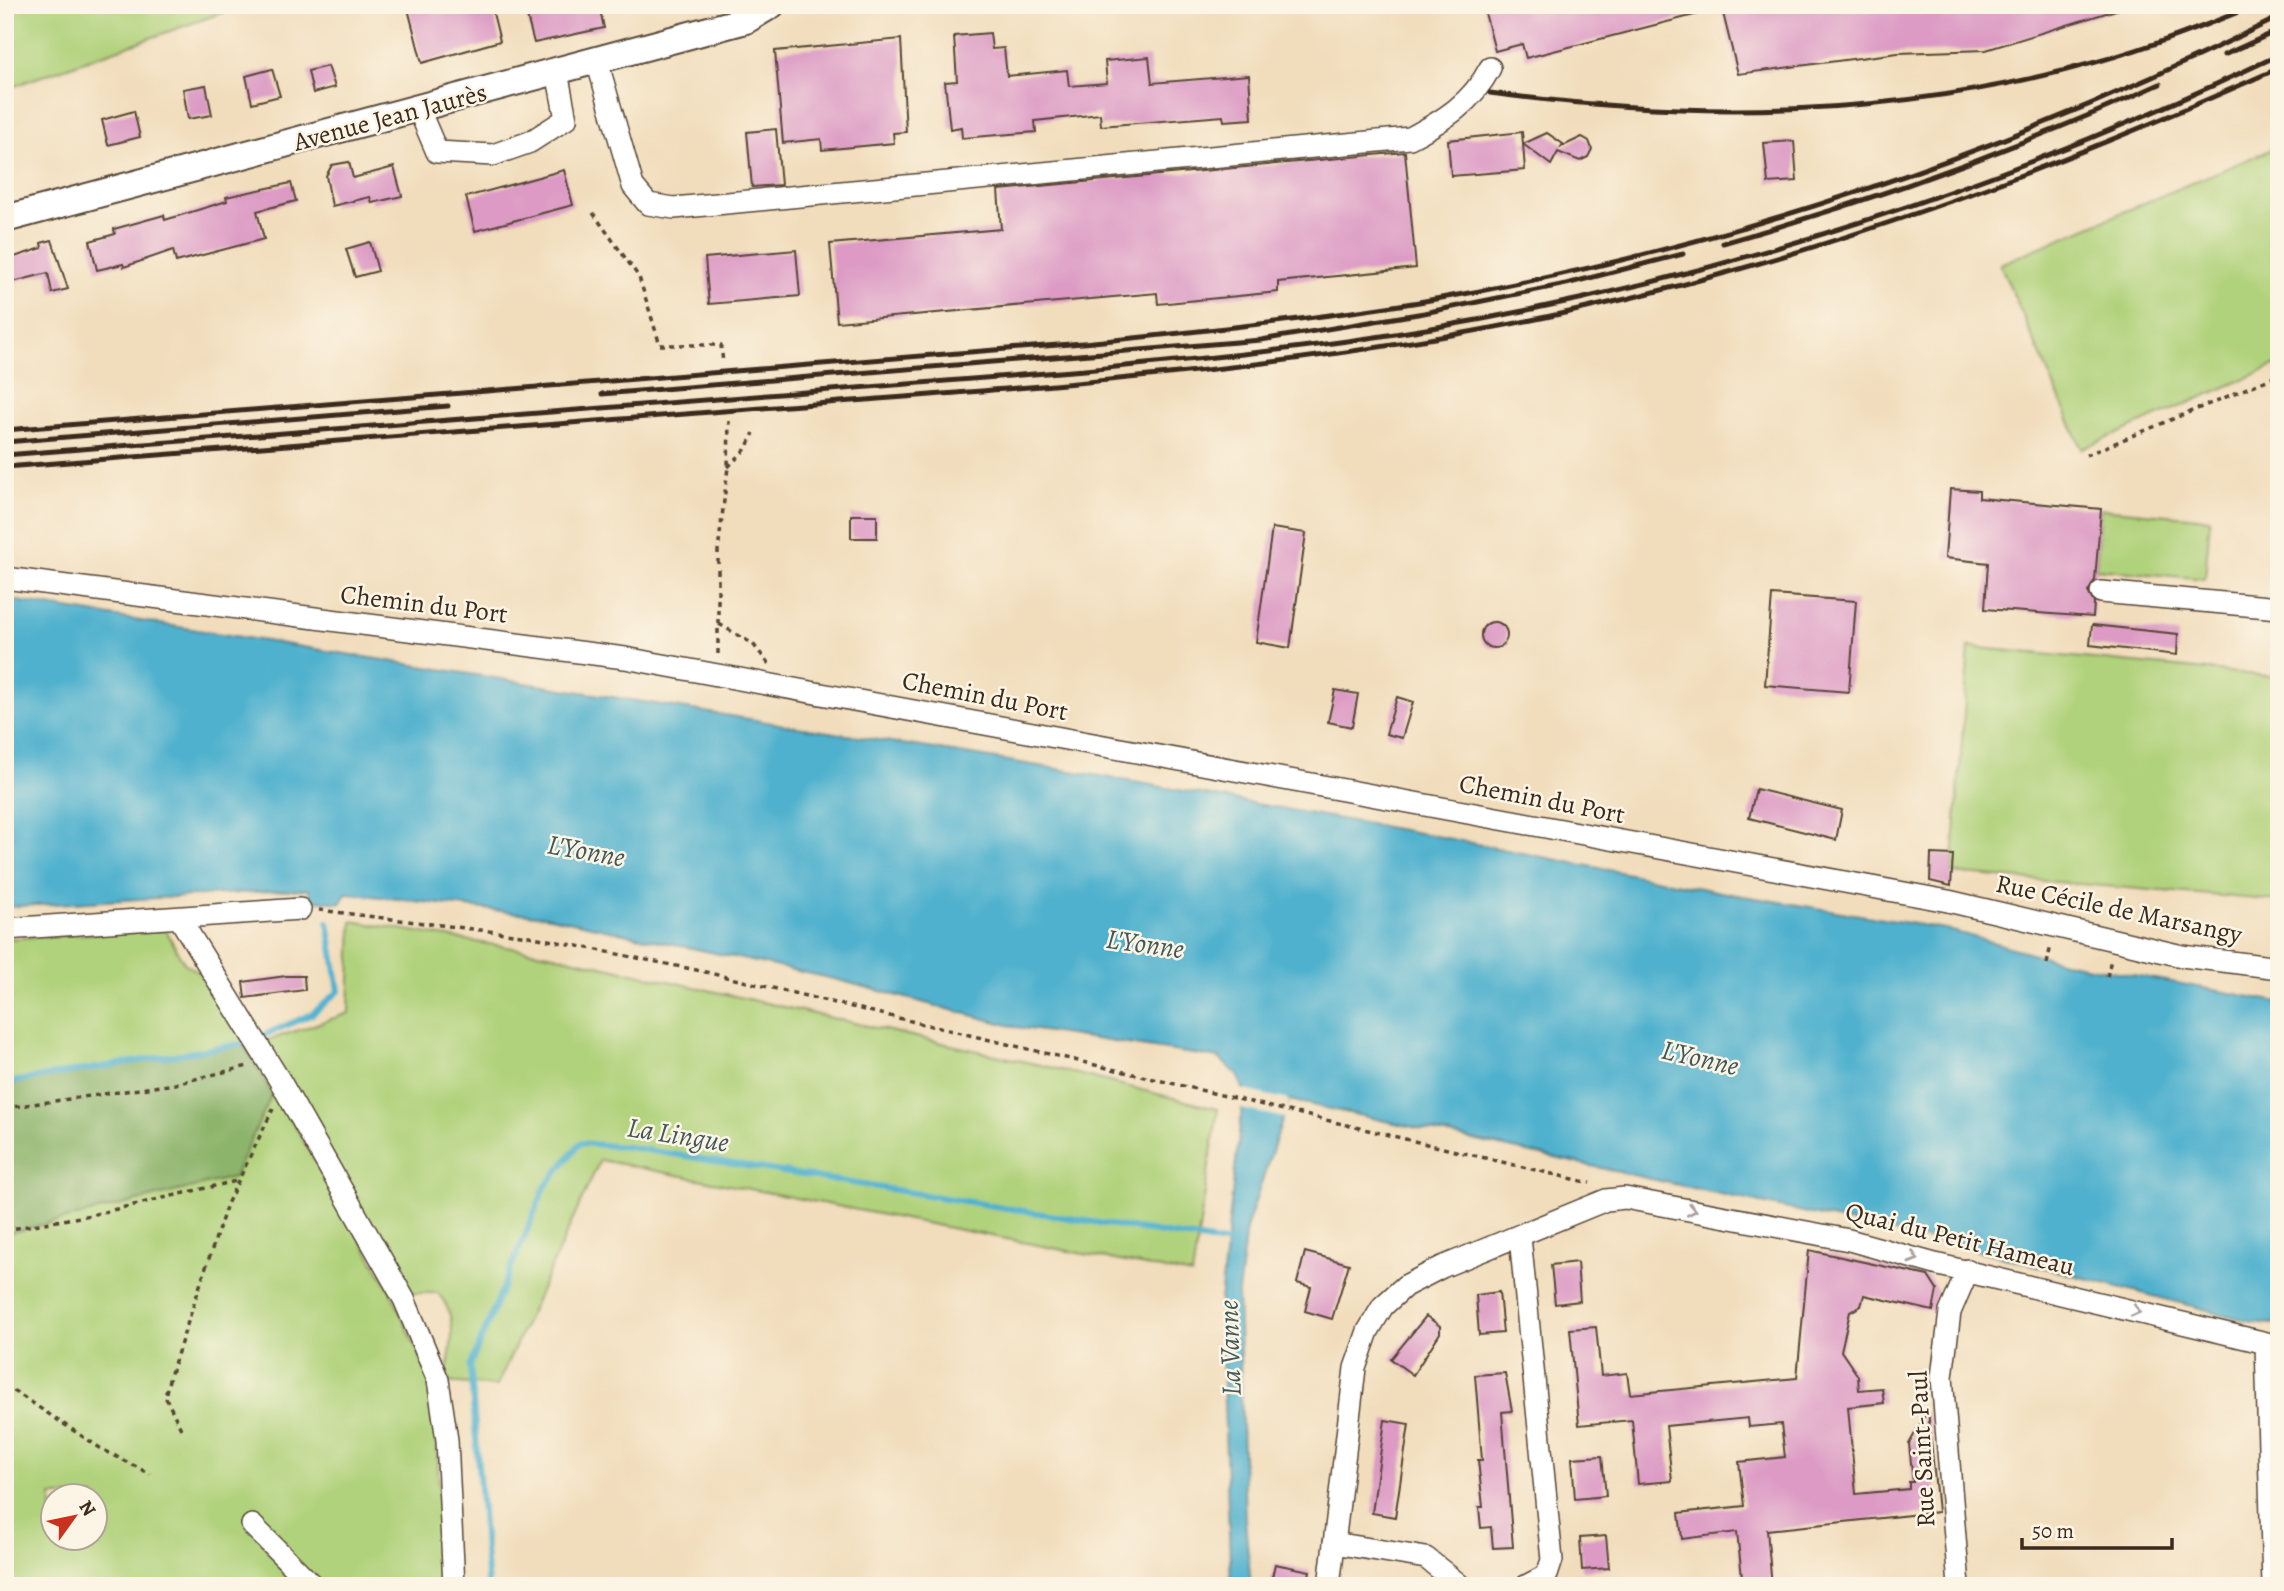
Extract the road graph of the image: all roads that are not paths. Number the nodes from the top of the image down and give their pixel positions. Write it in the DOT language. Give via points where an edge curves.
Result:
graph roads {
  1 [pos="772,5"];
  2 [pos="597,61"];
  3 [pos="1490,68"];
  4 [pos="557,72"];
  5 [pos="419,110"];
  6 [pos="5,219"];
  7 [pos="5,579"];
  8 [pos="2101,592"];
  9 [pos="2279,608"];
  10 [pos="1948,901"];
  11 [pos="308,910"];
  12 [pos="180,919"];
  13 [pos="5,929"];
  14 [pos="2279,968"];
  15 [pos="1520,1237"];
  16 [pos="1968,1270"];
  17 [pos="2273,1345"];
  18 [pos="251,1525"];
  19 [pos="1334,1543"];
  20 [pos="313,1586"];
  21 [pos="454,1586"];
  22 [pos="1329,1586"];
  23 [pos="1461,1586"];
  24 [pos="1526,1586"];
  25 [pos="1959,1586"];
  26 [pos="2273,1586"];
  1 -- 2 [label="main road, Avenue Jean Jaurès" via="746,20"];
  2 -- 3 [label="street" via="633,186 648,204 674,208 1410,138 1467,102"];
  2 -- 4 [label="main road, Avenue Jean Jaurès"];
  4 -- 5 [label="main road, Avenue Jean Jaurès"];
  4 -- 5 [label="street" via="566,120 530,142 493,155 437,152"];
  5 -- 6 [label="main road, Avenue Jean Jaurès"];
  7 -- 10 [label="street, Chemin du Port" via="625,658"];
  8 -- 9 [label="street"];
  10 -- 14 [label="street, Rue Cécile de Marsangy" via="2182,956"];
  11 -- 12 [label="street"];
  12 -- 13 [label="street"];
  12 -- 21 [label="street" via="404,1299 438,1380 447,1440"];
  15 -- 16 [label="street, Quai du Petit Hameau, one-way" via="1606,1200 1625,1198 1849,1240"];
  15 -- 19 [label="street" via="1442,1267 1405,1286 1383,1306 1355,1368"];
  15 -- 24 [label="street" via="1552,1560 1546,1575"];
  16 -- 17 [label="street, Quai du Petit Hameau, one-way"];
  16 -- 25 [label="street, Rue Saint-Paul" via="1950,1312 1942,1377"];
  17 -- 26 [label="street"];
  18 -- 20 [label="street"];
  19 -- 22 [label="street"];
  19 -- 23 [label="street" via="1426,1559"];
}
